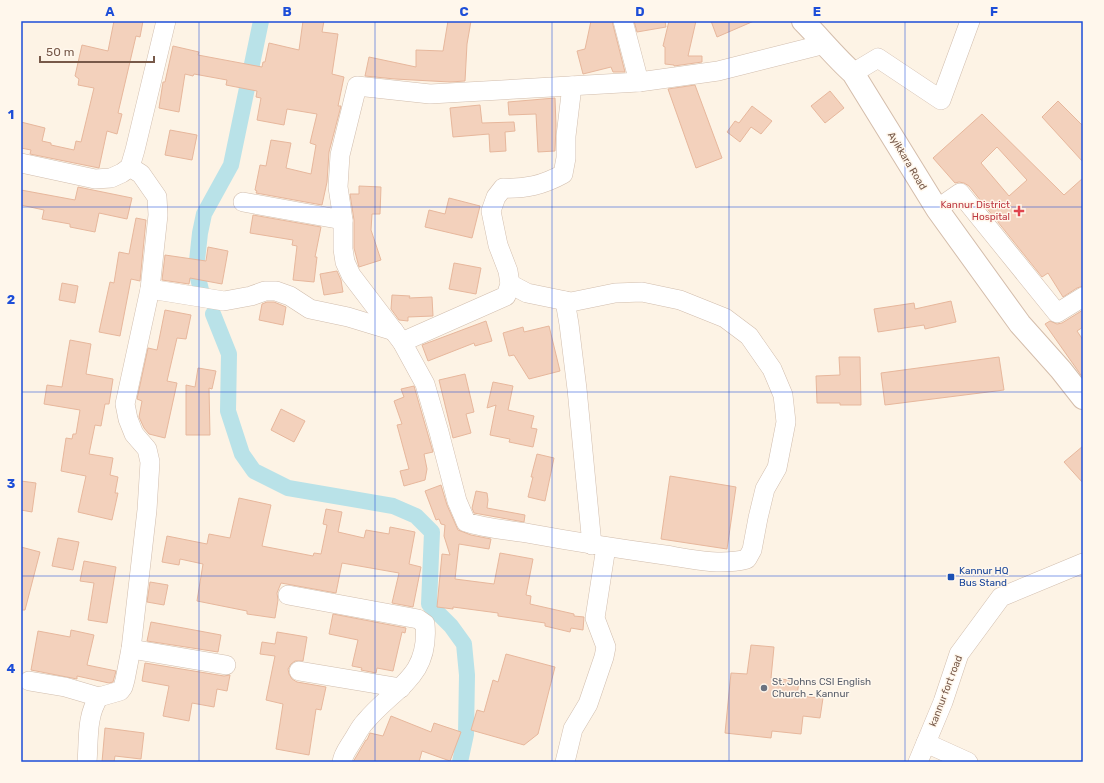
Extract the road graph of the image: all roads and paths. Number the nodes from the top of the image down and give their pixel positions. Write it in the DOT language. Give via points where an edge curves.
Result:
graph roads {
  1 [pos="166,21"];
  2 [pos="623,21"];
  3 [pos="803,21"];
  4 [pos="970,21"];
  5 [pos="825,44"];
  6 [pos="853,73"];
  7 [pos="639,82"];
  8 [pos="572,86"];
  9 [pos="21,163"];
  10 [pos="130,167"];
  11 [pos="243,202"];
  12 [pos="937,209"];
  13 [pos="343,220"];
  14 [pos="510,284"];
  15 [pos="150,289"];
  16 [pos="1083,297"];
  17 [pos="564,301"];
  18 [pos="398,336"];
  19 [pos="1083,398"];
  20 [pos="599,546"];
  21 [pos="1083,563"];
  22 [pos="288,595"];
  23 [pos="131,649"];
  24 [pos="226,665"];
  25 [pos="299,671"];
  26 [pos="29,681"];
  27 [pos="401,688"];
  28 [pos="99,697"];
  29 [pos="926,743"];
  30 [pos="87,762"];
  31 [pos="342,762"];
  32 [pos="565,762"];
  33 [pos="918,762"];
  34 [pos="968,762"];
  1 -- 10 [label="street"];
  2 -- 7 [label="street"];
  3 -- 5 [label="main road, Ayikkara Road"];
  4 -- 6 [label="street" via="941,100 878,58"];
  5 -- 6 [label="main road, Ayikkara Road"];
  5 -- 7 [label="street" via="718,71"];
  6 -- 12 [label="main road, Ayikkara Road"];
  7 -- 8 [label="street"];
  8 -- 13 [label="street" via="430,94 357,86 340,156 338,187"];
  8 -- 14 [label="street" via="563,174 533,187 504,188 496,197 491,211"];
  9 -- 10 [label="street" via="94,180 111,178 122,174"];
  10 -- 15 [label="street" via="141,174 157,196 158,215"];
  11 -- 13 [label="street"];
  12 -- 16 [label="street" via="960,193 1057,313"];
  12 -- 19 [label="main road, Ayikkara Road" via="1020,324"];
  13 -- 18 [label="street" via="343,249 351,275"];
  14 -- 17 [label="street" via="527,293"];
  14 -- 18 [label="street" via="506,296 498,300"];
  15 -- 18 [label="street" via="224,301 265,291 276,291 290,296 310,309 348,317"];
  15 -- 23 [label="street" via="125,404 134,434 147,449 150,462"];
  17 -- 20 [label="street"];
  17 -- 20 [label="street" via="571,302 615,293 642,292 680,300 725,318 749,336 772,369 783,395 786,422 777,468 765,489 752,550 747,559 737,562 707,561"];
  18 -- 20 [label="street" via="425,384 457,501 466,522"];
  20 -- 32 [label="street" via="595,618 606,647 588,704 573,729"];
  21 -- 29 [label="street, kannur fort road" via="1001,597 959,654"];
  22 -- 27 [label="street" via="418,619 425,624 426,636 420,661 415,673"];
  23 -- 24 [label="street"];
  23 -- 28 [label="street" via="123,687 120,691"];
  25 -- 27 [label="street"];
  26 -- 28 [label="street" via="65,687"];
  27 -- 31 [label="street" via="364,722"];
  28 -- 30 [label="street" via="90,715"];
  29 -- 33 [label="street, kannur fort road"];
  29 -- 34 [label="street"];
}
